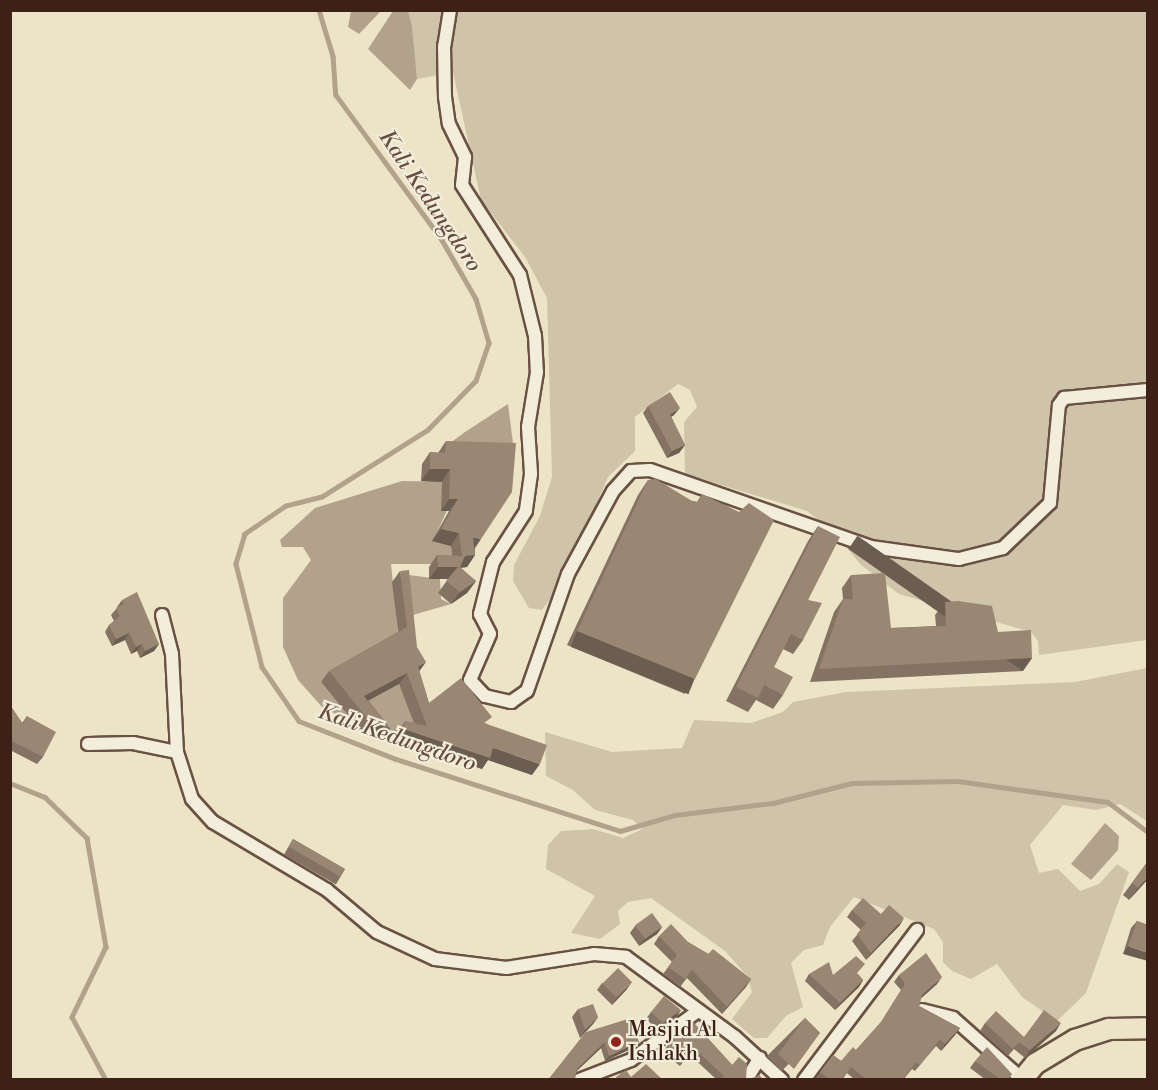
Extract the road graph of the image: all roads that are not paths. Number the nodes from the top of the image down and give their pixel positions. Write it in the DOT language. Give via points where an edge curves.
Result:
graph roads {
  1 [pos="450,10"];
  2 [pos="1148,390"];
  3 [pos="162,615"];
  4 [pos="88,744"];
  5 [pos="177,752"];
  6 [pos="917,930"];
  7 [pos="922,1010"];
  8 [pos="698,1011"];
  9 [pos="1148,1028"];
  10 [pos="760,1058"];
  11 [pos="1022,1079"];
  12 [pos="579,1080"];
  13 [pos="746,1080"];
  14 [pos="782,1080"];
  15 [pos="804,1080"];
  1 -- 2 [label="street" via="444,46 445,97 449,124 465,157 462,185 520,275 535,336 537,372 526,511 493,562 480,614 490,634 470,680 484,696 512,702 527,691 568,574 613,491 631,471 650,470 870,547 959,559 1003,548 1050,503 1059,405 1064,398"];
  3 -- 5 [label="street" via="172,654"];
  4 -- 5 [label="street" via="133,743"];
  5 -- 8 [label="street" via="192,799 202,813 327,890 395,943 456,963 506,968 611,953 659,977"];
  6 -- 15 [label="street"];
  7 -- 11 [label="street" via="952,1018"];
  8 -- 10 [label="street"];
  8 -- 12 [label="street" via="630,1060"];
  9 -- 11 [label="main road" via="1109,1029 1076,1040 1044,1058"];
  10 -- 13 [label="street"];
  10 -- 14 [label="street"];
}
